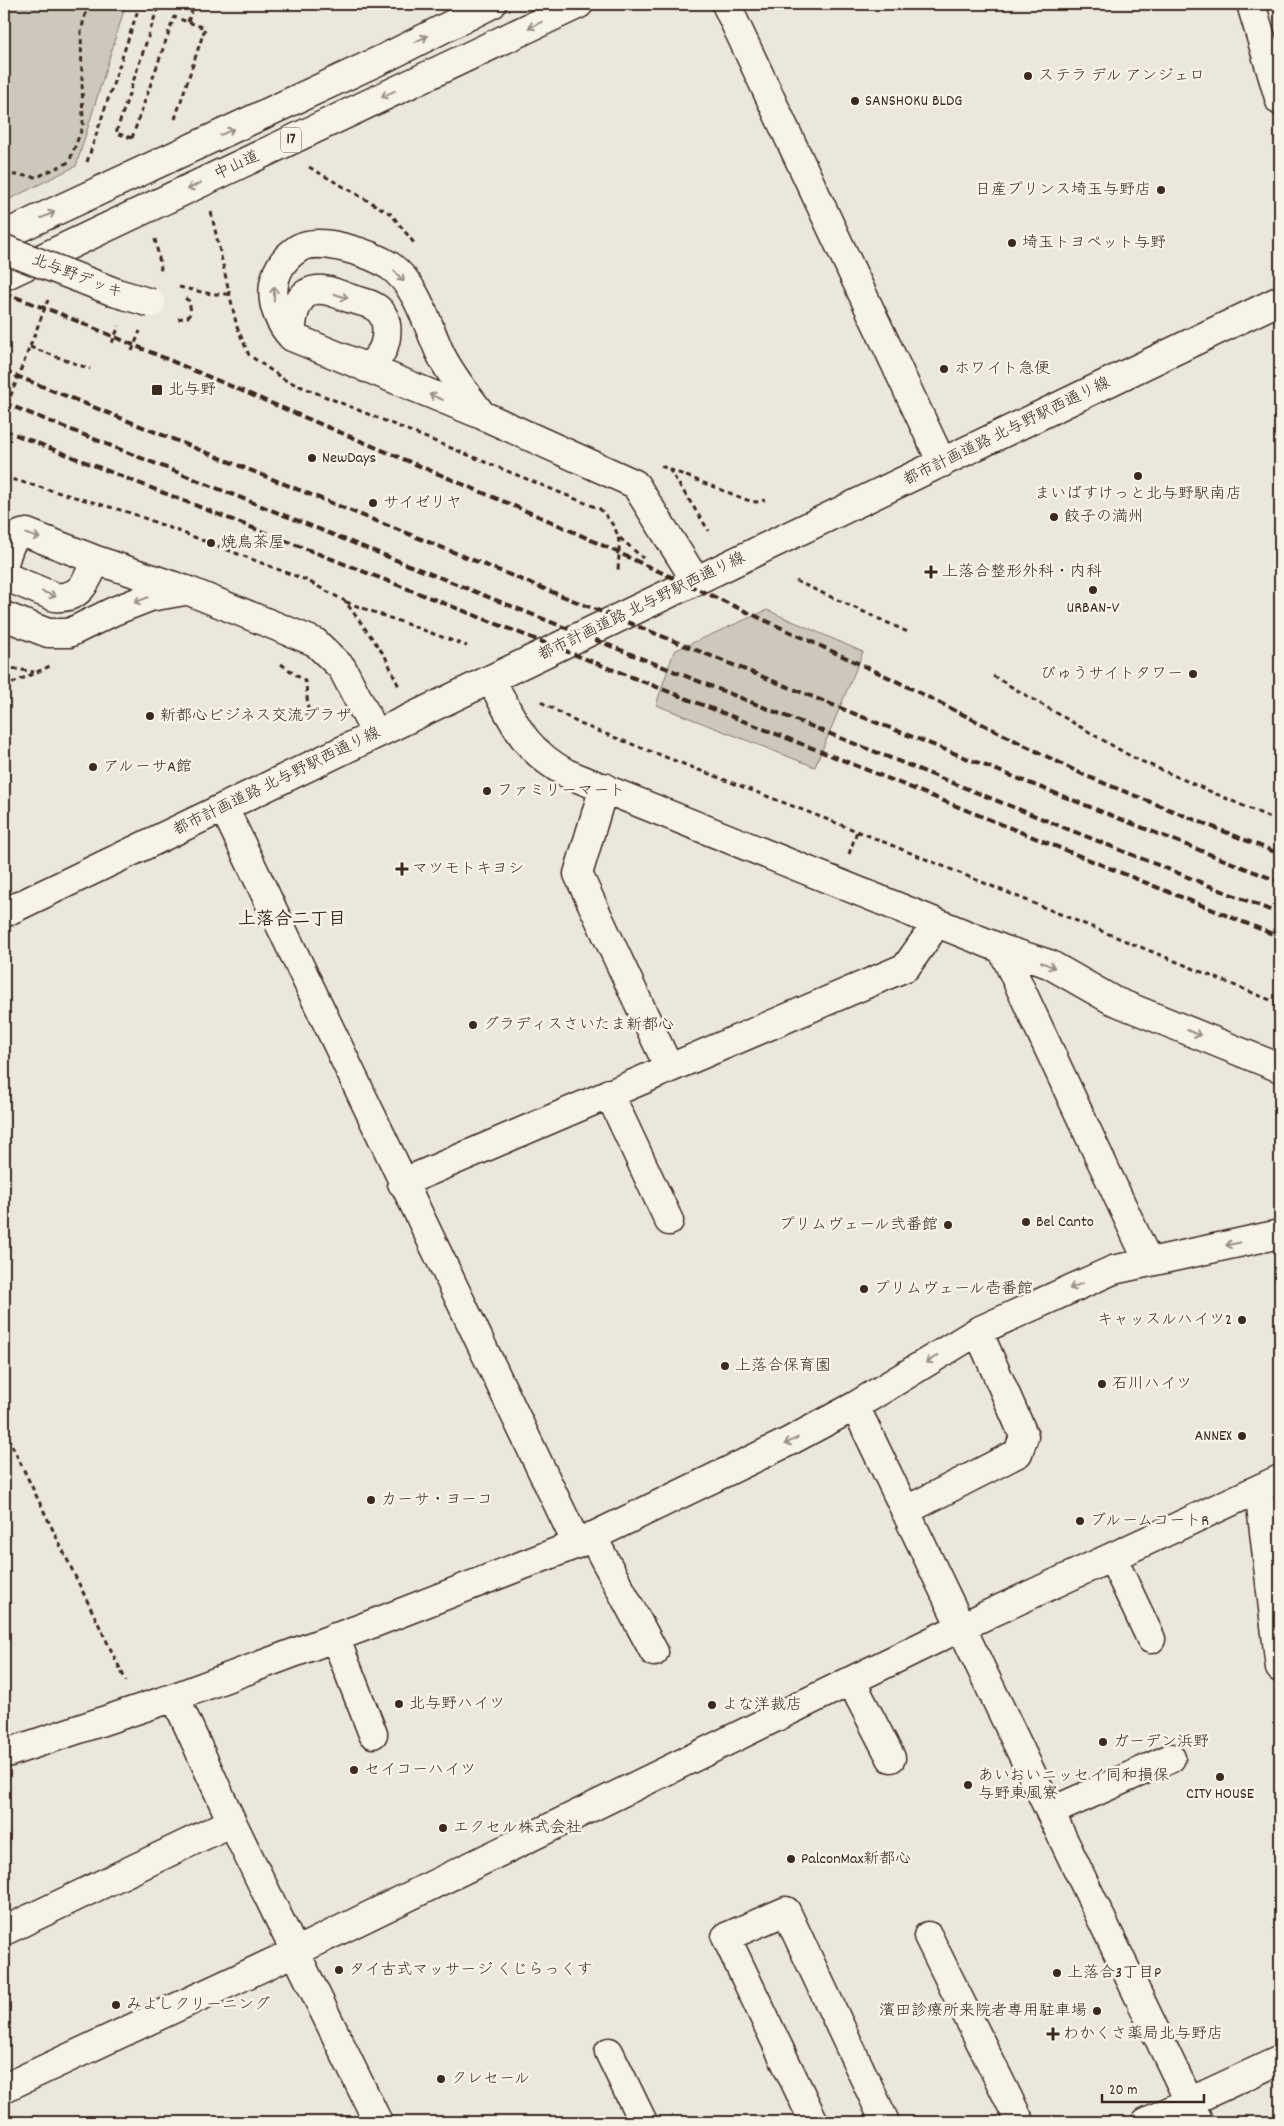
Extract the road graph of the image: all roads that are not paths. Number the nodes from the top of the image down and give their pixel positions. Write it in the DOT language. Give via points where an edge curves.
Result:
graph roads {
  1 [pos="492,4"];
  2 [pos="579,4"];
  3 [pos="726,4"];
  4 [pos="1259,6"];
  5 [pos="1280,101"];
  6 [pos="4,235"];
  7 [pos="4,249"];
  8 [pos="4,276"];
  9 [pos="1280,300"];
  10 [pos="151,303"];
  11 [pos="292,337"];
  12 [pos="366,368"];
  13 [pos="482,415"];
  14 [pos="942,463"];
  15 [pos="96,560"];
  16 [pos="4,563"];
  17 [pos="4,576"];
  18 [pos="696,581"];
  19 [pos="189,591"];
  20 [pos="4,616"];
  21 [pos="491,680"];
  22 [pos="376,734"];
  23 [pos="604,787"];
  24 [pos="224,808"];
  25 [pos="4,913"];
  26 [pos="937,923"];
  27 [pos="1002,949"];
  28 [pos="669,1068"];
  29 [pos="1280,1068"];
  30 [pos="609,1093"];
  31 [pos="402,1183"];
  32 [pos="669,1221"];
  33 [pos="1280,1234"];
  34 [pos="1148,1261"];
  35 [pos="978,1331"];
  36 [pos="855,1406"];
  37 [pos="1270,1484"];
  38 [pos="905,1511"];
  39 [pos="584,1540"];
  40 [pos="1112,1557"];
  41 [pos="960,1627"];
  42 [pos="335,1637"];
  43 [pos="1151,1640"];
  44 [pos="654,1652"];
  45 [pos="1280,1668"];
  46 [pos="851,1681"];
  47 [pos="175,1696"];
  48 [pos="374,1734"];
  49 [pos="4,1754"];
  50 [pos="890,1758"];
  51 [pos="1171,1758"];
  52 [pos="1050,1812"];
  53 [pos="232,1822"];
  54 [pos="4,1931"];
  55 [pos="928,1936"];
  56 [pos="295,1952"];
  57 [pos="609,2052"];
  58 [pos="1280,2060"];
  59 [pos="4,2088"];
  60 [pos="1194,2113"];
  61 [pos="378,2122"];
  62 [pos="643,2122"];
  63 [pos="814,2122"];
  64 [pos="885,2122"];
  65 [pos="1020,2122"];
  66 [pos="1146,2122"];
  6 -- 1 [label="main road, 17, one-way" via="387,57"];
  2 -- 8 [label="main road, 中山道 / 17, one-way"];
  3 -- 14 [label="main road"];
  4 -- 5 [label="main road"];
  7 -- 10 [label="main road, 北与野デッキ, bridge"];
  9 -- 14 [label="main road, 都市計画道路 北与野駅西通り線"];
  11 -- 12 [label="main road"];
  11 -- 12 [label="main road, one-way" via="291,324 296,307 302,297 315,290 326,290 376,307 385,318 387,337 379,357"];
  11 -- 13 [label="main road, one-way" via="276,316 273,295 275,279 284,262 300,248 320,245 366,254 391,267 410,288 456,381"];
  13 -- 12 [label="main road, one-way"];
  13 -- 18 [label="main road" via="635,484"];
  14 -- 18 [label="main road, 都市計画道路 北与野駅西通り線"];
  16 -- 15 [label="main road, one-way" via="13,538 27,533"];
  17 -- 15 [label="main road, one-way" via="64,598 75,595 86,585"];
  15 -- 19 [label="main road"];
  18 -- 21 [label="main road, 都市計画道路 北与野駅西通り線"];
  19 -- 20 [label="main road, one-way" via="150,597 69,632 48,633"];
  19 -- 22 [label="main road" via="315,642 342,668"];
  21 -- 22 [label="main road, 都市計画道路 北与野駅西通り線"];
  21 -- 23 [label="main road" via="523,738 535,752 568,774"];
  22 -- 24 [label="main road, 都市計画道路 北与野駅西通り線"];
  23 -- 26 [label="main road"];
  23 -- 28 [label="main road" via="578,874"];
  24 -- 25 [label="main road, 都市計画道路 北与野駅西通り線"];
  24 -- 31 [label="main road"];
  26 -- 27 [label="main road"];
  26 -- 28 [label="main road" via="906,967"];
  27 -- 29 [label="main road, one-way" via="1049,964 1112,1000"];
  27 -- 34 [label="main road"];
  28 -- 30 [label="main road"];
  30 -- 31 [label="main road"];
  30 -- 32 [label="main road"];
  31 -- 39 [label="main road"];
  33 -- 34 [label="main road, one-way"];
  34 -- 35 [label="main road, one-way" via="1113,1270"];
  35 -- 36 [label="main road, one-way"];
  35 -- 38 [label="main road" via="1024,1436 1018,1453"];
  36 -- 38 [label="main road"];
  36 -- 39 [label="main road, one-way" via="788,1442"];
  37 -- 40 [label="main road"];
  37 -- 45 [label="main road"];
  38 -- 41 [label="main road"];
  39 -- 42 [label="main road"];
  39 -- 44 [label="main road"];
  40 -- 41 [label="main road"];
  40 -- 43 [label="main road"];
  41 -- 46 [label="main road"];
  41 -- 52 [label="main road"];
  42 -- 47 [label="main road"];
  42 -- 48 [label="main road"];
  46 -- 50 [label="main road"];
  46 -- 56 [label="main road"];
  47 -- 49 [label="main road"];
  47 -- 53 [label="main road"];
  51 -- 52 [label="main road"];
  52 -- 60 [label="main road"];
  53 -- 54 [label="main road"];
  53 -- 56 [label="main road"];
  55 -- 65 [label="main road"];
  56 -- 59 [label="main road"];
  56 -- 61 [label="main road"];
  57 -- 62 [label="main road"];
  58 -- 60 [label="main road"];
  60 -- 66 [label="main road"];
  63 -- 64 [label="main road" via="726,1937 786,1911"];
}
